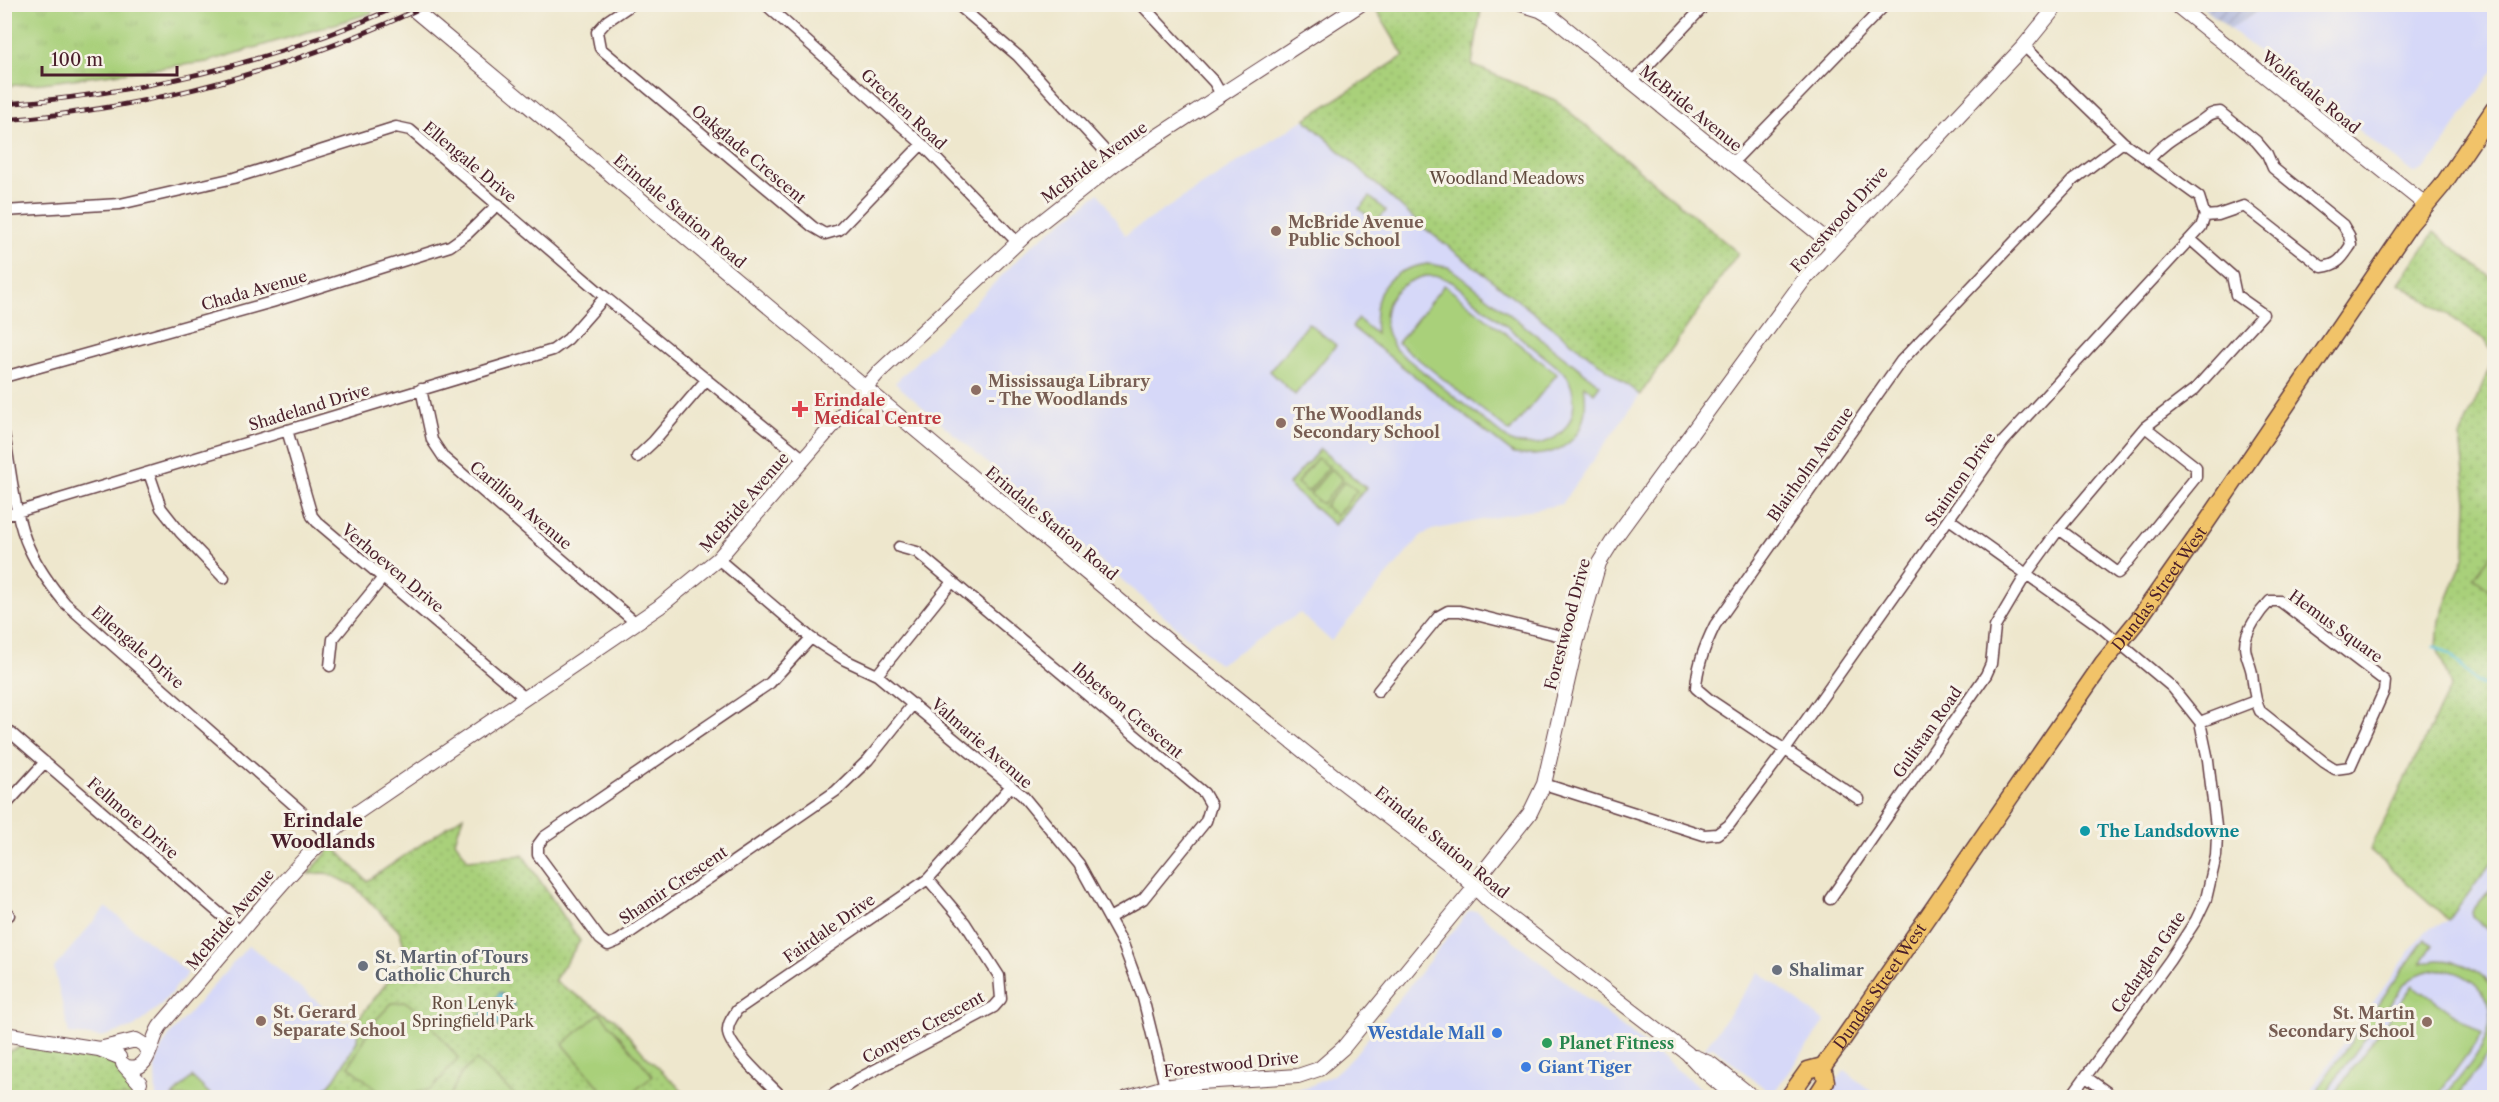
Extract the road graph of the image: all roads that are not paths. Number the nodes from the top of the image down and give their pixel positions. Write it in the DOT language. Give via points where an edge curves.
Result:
graph roads {
  1 [pos="407,4"];
  2 [pos="632,4"];
  3 [pos="765,4"];
  4 [pos="957,4"];
  5 [pos="1141,4"];
  6 [pos="1361,4"];
  7 [pos="1521,4"];
  8 [pos="1706,4"];
  9 [pos="1886,4"];
  10 [pos="2058,4"];
  11 [pos="2175,4"];
  12 [pos="1541,7"];
  13 [pos="2024,46"];
  14 [pos="1632,82"];
  15 [pos="1222,96"];
  16 [pos="2494,109"];
  17 [pos="2123,142"];
  18 [pos="922,144"];
  19 [pos="2148,161"];
  20 [pos="1733,162"];
  21 [pos="1116,163"];
  22 [pos="498,204"];
  23 [pos="2426,206"];
  24 [pos="4,211"];
  25 [pos="2205,216"];
  26 [pos="2190,239"];
  27 [pos="1017,242"];
  28 [pos="1834,246"];
  29 [pos="604,297"];
  30 [pos="4,377"];
  31 [pos="707,379"];
  32 [pos="865,388"];
  33 [pos="421,389"];
  34 [pos="2145,428"];
  35 [pos="287,430"];
  36 [pos="4,434"];
  37 [pos="637,457"];
  38 [pos="804,459"];
  39 [pos="149,473"];
  40 [pos="19,512"];
  41 [pos="4,516"];
  42 [pos="1949,519"];
  43 [pos="2059,529"];
  44 [pos="898,547"];
  45 [pos="718,559"];
  46 [pos="2026,573"];
  47 [pos="224,578"];
  48 [pos="382,579"];
  49 [pos="952,582"];
  50 [pos="636,623"];
  51 [pos="811,638"];
  52 [pos="1577,640"];
  53 [pos="2120,643"];
  54 [pos="330,666"];
  55 [pos="877,675"];
  56 [pos="1378,691"];
  57 [pos="525,698"];
  58 [pos="2255,701"];
  59 [pos="913,704"];
  60 [pos="2200,722"];
  61 [pos="4,727"];
  62 [pos="1785,750"];
  63 [pos="45,762"];
  64 [pos="1544,784"];
  65 [pos="1011,786"];
  66 [pos="1859,800"];
  67 [pos="4,807"];
  68 [pos="328,835"];
  69 [pos="928,879"];
  70 [pos="1475,887"];
  71 [pos="1830,898"];
  72 [pos="1109,918"];
  73 [pos="241,932"];
  74 [pos="4,1034"];
  75 [pos="1687,1053"];
  76 [pos="133,1055"];
  77 [pos="1823,1066"];
  78 [pos="2086,1077"];
  79 [pos="1164,1087"];
  80 [pos="141,1090"];
  81 [pos="783,1098"];
  82 [pos="828,1098"];
  83 [pos="1127,1098"];
  84 [pos="1736,1098"];
  85 [pos="1754,1098"];
  86 [pos="1788,1098"];
  87 [pos="1815,1098"];
  88 [pos="2070,1098"];
  89 [pos="2115,1098"];
  1 -- 32 [label="street, Erindale Station Road"];
  2 -- 18 [label="street, Oakglade Crescent" via="597,32 600,48 825,234 838,230"];
  3 -- 18 [label="street, Grechen Road"];
  4 -- 21 [label="street" via="1018,56"];
  5 -- 15 [label="street" via="1214,82"];
  6 -- 15 [label="street, McBride Avenue"];
  7 -- 12 [label="street, McBride Avenue"];
  8 -- 14 [label="street"];
  9 -- 20 [label="street"];
  10 -- 13 [label="street, Forestwood Drive"];
  11 -- 23 [label="street, Wolfedale Road"];
  12 -- 14 [label="street, McBride Avenue"];
  13 -- 17 [label="street"];
  13 -- 28 [label="street, Forestwood Drive"];
  14 -- 20 [label="street, McBride Avenue"];
  15 -- 21 [label="street, McBride Avenue"];
  16 -- 23 [label="main road, Dundas Street West"];
  17 -- 19 [label="street"];
  17 -- 62 [label="street, Blairholm Avenue" via="2073,180 1901,361 1715,625 1696,687"];
  18 -- 27 [label="street, Grechen Road"];
  19 -- 25 [label="street" via="2199,197"];
  19 -- 25 [label="street" via="2174,136 2212,112 2220,112 2256,141 2273,168 2343,225 2351,245 2334,266 2322,267 2244,206"];
  20 -- 28 [label="street, McBride Avenue"];
  21 -- 27 [label="street, McBride Avenue"];
  22 -- 24 [label="street, Ellengale Drive" via="410,130 396,127 234,178 120,204"];
  22 -- 29 [label="street, Ellengale Drive"];
  22 -- 30 [label="street, Chada Avenue" via="450,246 272,302"];
  23 -- 53 [label="main road, Dundas Street West"];
  25 -- 26 [label="street, Stainton Drive"];
  26 -- 34 [label="street, Gulistan Road" via="2232,276 2236,295 2263,314 2195,389"];
  26 -- 42 [label="street, Stainton Drive" via="2003,442"];
  27 -- 32 [label="street, McBride Avenue"];
  28 -- 52 [label="street, Forestwood Drive" via="1803,281 1614,539 1599,563"];
  29 -- 31 [label="street, Ellengale Drive"];
  29 -- 33 [label="street, Shadeland Drive" via="568,339 553,350"];
  31 -- 37 [label="street"];
  31 -- 38 [label="street, Ellengale Drive"];
  32 -- 38 [label="street, McBride Avenue"];
  32 -- 70 [label="street, Erindale Station Road" via="1193,662"];
  33 -- 35 [label="street, Shadeland Drive"];
  33 -- 50 [label="street, Carillion Avenue" via="432,440 444,458"];
  34 -- 43 [label="street, Gulistan Road"];
  34 -- 43 [label="street" via="2196,467 2196,477 2122,570 2118,573"];
  35 -- 39 [label="street, Shadeland Drive"];
  35 -- 48 [label="street, Verhoeven Drive" via="312,516"];
  36 -- 40 [label="street, Ellengale Drive"];
  38 -- 45 [label="street, McBride Avenue"];
  39 -- 40 [label="street, Shadeland Drive"];
  39 -- 47 [label="street" via="161,508"];
  40 -- 41 [label="street, Shadeland Drive"];
  40 -- 68 [label="street, Ellengale Drive" via="28,547 64,603"];
  42 -- 46 [label="street, Cedarglen Gate"];
  42 -- 62 [label="street, Stainton Drive"];
  43 -- 46 [label="street, Gulistan Road"];
  44 -- 49 [label="street, Ibbetson Crescent" via="917,552"];
  45 -- 50 [label="street, McBride Avenue"];
  45 -- 51 [label="street, Valmarie Avenue"];
  46 -- 53 [label="street, Cedarglen Gate"];
  46 -- 71 [label="street, Gulistan Road" via="1995,627 1986,675"];
  48 -- 54 [label="street" via="333,639"];
  48 -- 57 [label="street, Verhoeven Drive"];
  49 -- 55 [label="street"];
  49 -- 72 [label="street, Ibbetson Crescent" via="1204,793 1211,805 1206,821 1143,899"];
  50 -- 57 [label="street, McBride Avenue"];
  51 -- 55 [label="street, Valmarie Avenue"];
  51 -- 59 [label="street, Shamir Crescent" via="770,683 538,844 538,855 608,945 836,791 868,760"];
  52 -- 56 [label="street" via="1448,611 1439,616"];
  52 -- 64 [label="street, Forestwood Drive"];
  53 -- 60 [label="street, Cedarglen Gate" via="2172,687"];
  53 -- 77 [label="main road, Dundas Street West"];
  55 -- 59 [label="street, Valmarie Avenue"];
  57 -- 68 [label="street, McBride Avenue"];
  58 -- 58 [label="street, Hemus Square" via="2260,711 2284,732 2324,762 2343,770 2354,760 2385,681 2280,601 2270,601 2261,609 2246,638"];
  58 -- 60 [label="street"];
  59 -- 65 [label="street, Valmarie Avenue"];
  60 -- 78 [label="street, Cedarglen Gate" via="2217,835 2205,899 2170,960"];
  61 -- 63 [label="street, Fellmore Drive"];
  62 -- 64 [label="street, Stainton Drive" via="1729,825 1717,834 1704,835"];
  62 -- 66 [label="street, Blairholm Avenue"];
  63 -- 67 [label="street"];
  63 -- 73 [label="street, Fellmore Drive"];
  64 -- 70 [label="street, Forestwood Drive" via="1530,813"];
  65 -- 69 [label="street, Fairdale Drive"];
  65 -- 72 [label="street, Valmarie Avenue" via="1079,864"];
  68 -- 73 [label="street, McBride Avenue"];
  69 -- 81 [label="street, Fairdale Drive" via="737,1010 730,1020 727,1033 732,1045"];
  69 -- 82 [label="street, Conyers Crescent" via="965,923 999,976 1000,999 994,1007"];
  70 -- 75 [label="street, Erindale Station Road"];
  70 -- 79 [label="street, Forestwood Drive" via="1343,1048 1319,1068 1291,1077 1235,1078"];
  72 -- 79 [label="street, Valmarie Avenue" via="1143,998"];
  73 -- 76 [label="street, McBride Avenue"];
  74 -- 76 [label="street, McBride Avenue"];
  75 -- 84 [label="street, Erindale Station Road"];
  75 -- 85 [label="street, Erindale Station Road" via="1711,1064"];
  76 -- 80 [label="street"];
  77 -- 86 [label="main road, Dundas Street West" via="1808,1070"];
  77 -- 87 [label="main road, Dundas Street West" via="1826,1081"];
  78 -- 88 [label="street, Cedarglen Gate"];
  78 -- 89 [label="street"];
  79 -- 83 [label="street, Forestwood Drive"];
}
